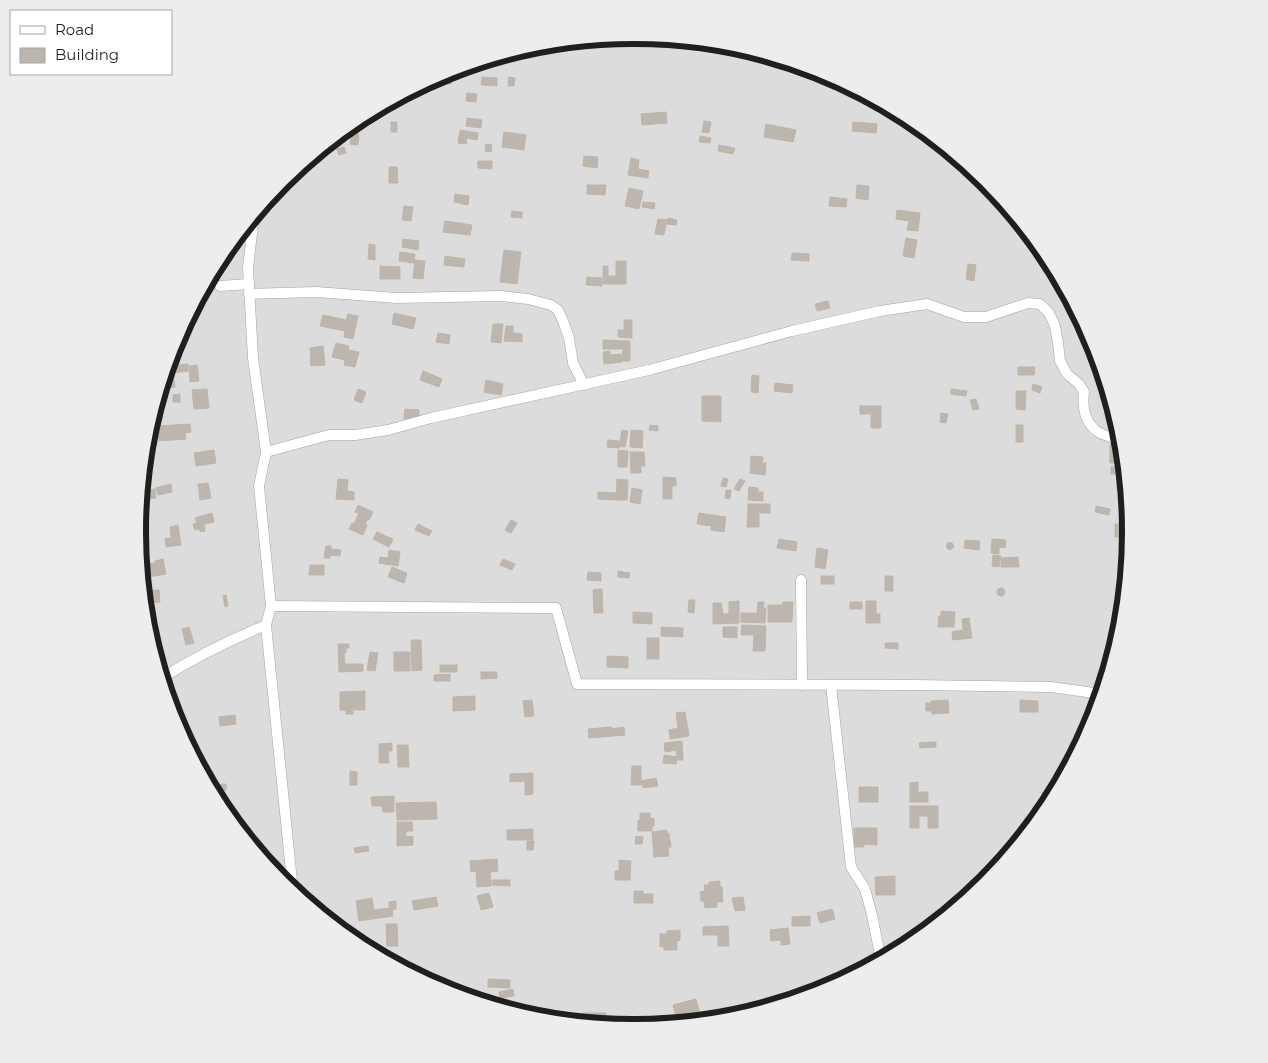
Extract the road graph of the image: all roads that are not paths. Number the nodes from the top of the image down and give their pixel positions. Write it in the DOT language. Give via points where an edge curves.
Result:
graph roads {
  1 [pos="253,228"];
  2 [pos="220,286"];
  3 [pos="249,289"];
  4 [pos="584,385"];
  5 [pos="1112,437"];
  6 [pos="266,452"];
  7 [pos="801,580"];
  8 [pos="271,606"];
  9 [pos="266,625"];
  10 [pos="168,674"];
  11 [pos="802,685"];
  12 [pos="831,685"];
  13 [pos="1094,693"];
  14 [pos="292,879"];
  15 [pos="880,953"];
  1 -- 3 [label="street"];
  2 -- 3 [label="street"];
  3 -- 4 [label="street" via="397,298 502,296 551,304 563,321 573,363"];
  3 -- 6 [label="street" via="253,358"];
  4 -- 5 [label="street" via="880,311 927,304 964,317 986,317 1028,303 1040,304 1055,326 1060,361 1084,392 1087,420 1099,432"];
  4 -- 6 [label="street" via="388,430 329,435"];
  6 -- 8 [label="street" via="259,486"];
  7 -- 11 [label="street"];
  8 -- 9 [label="street"];
  8 -- 11 [label="street" via="556,608 577,684"];
  9 -- 10 [label="street" via="190,660"];
  9 -- 14 [label="street"];
  11 -- 12 [label="street"];
  12 -- 13 [label="street" via="1051,687"];
  12 -- 15 [label="street" via="851,867 864,889"];
}
